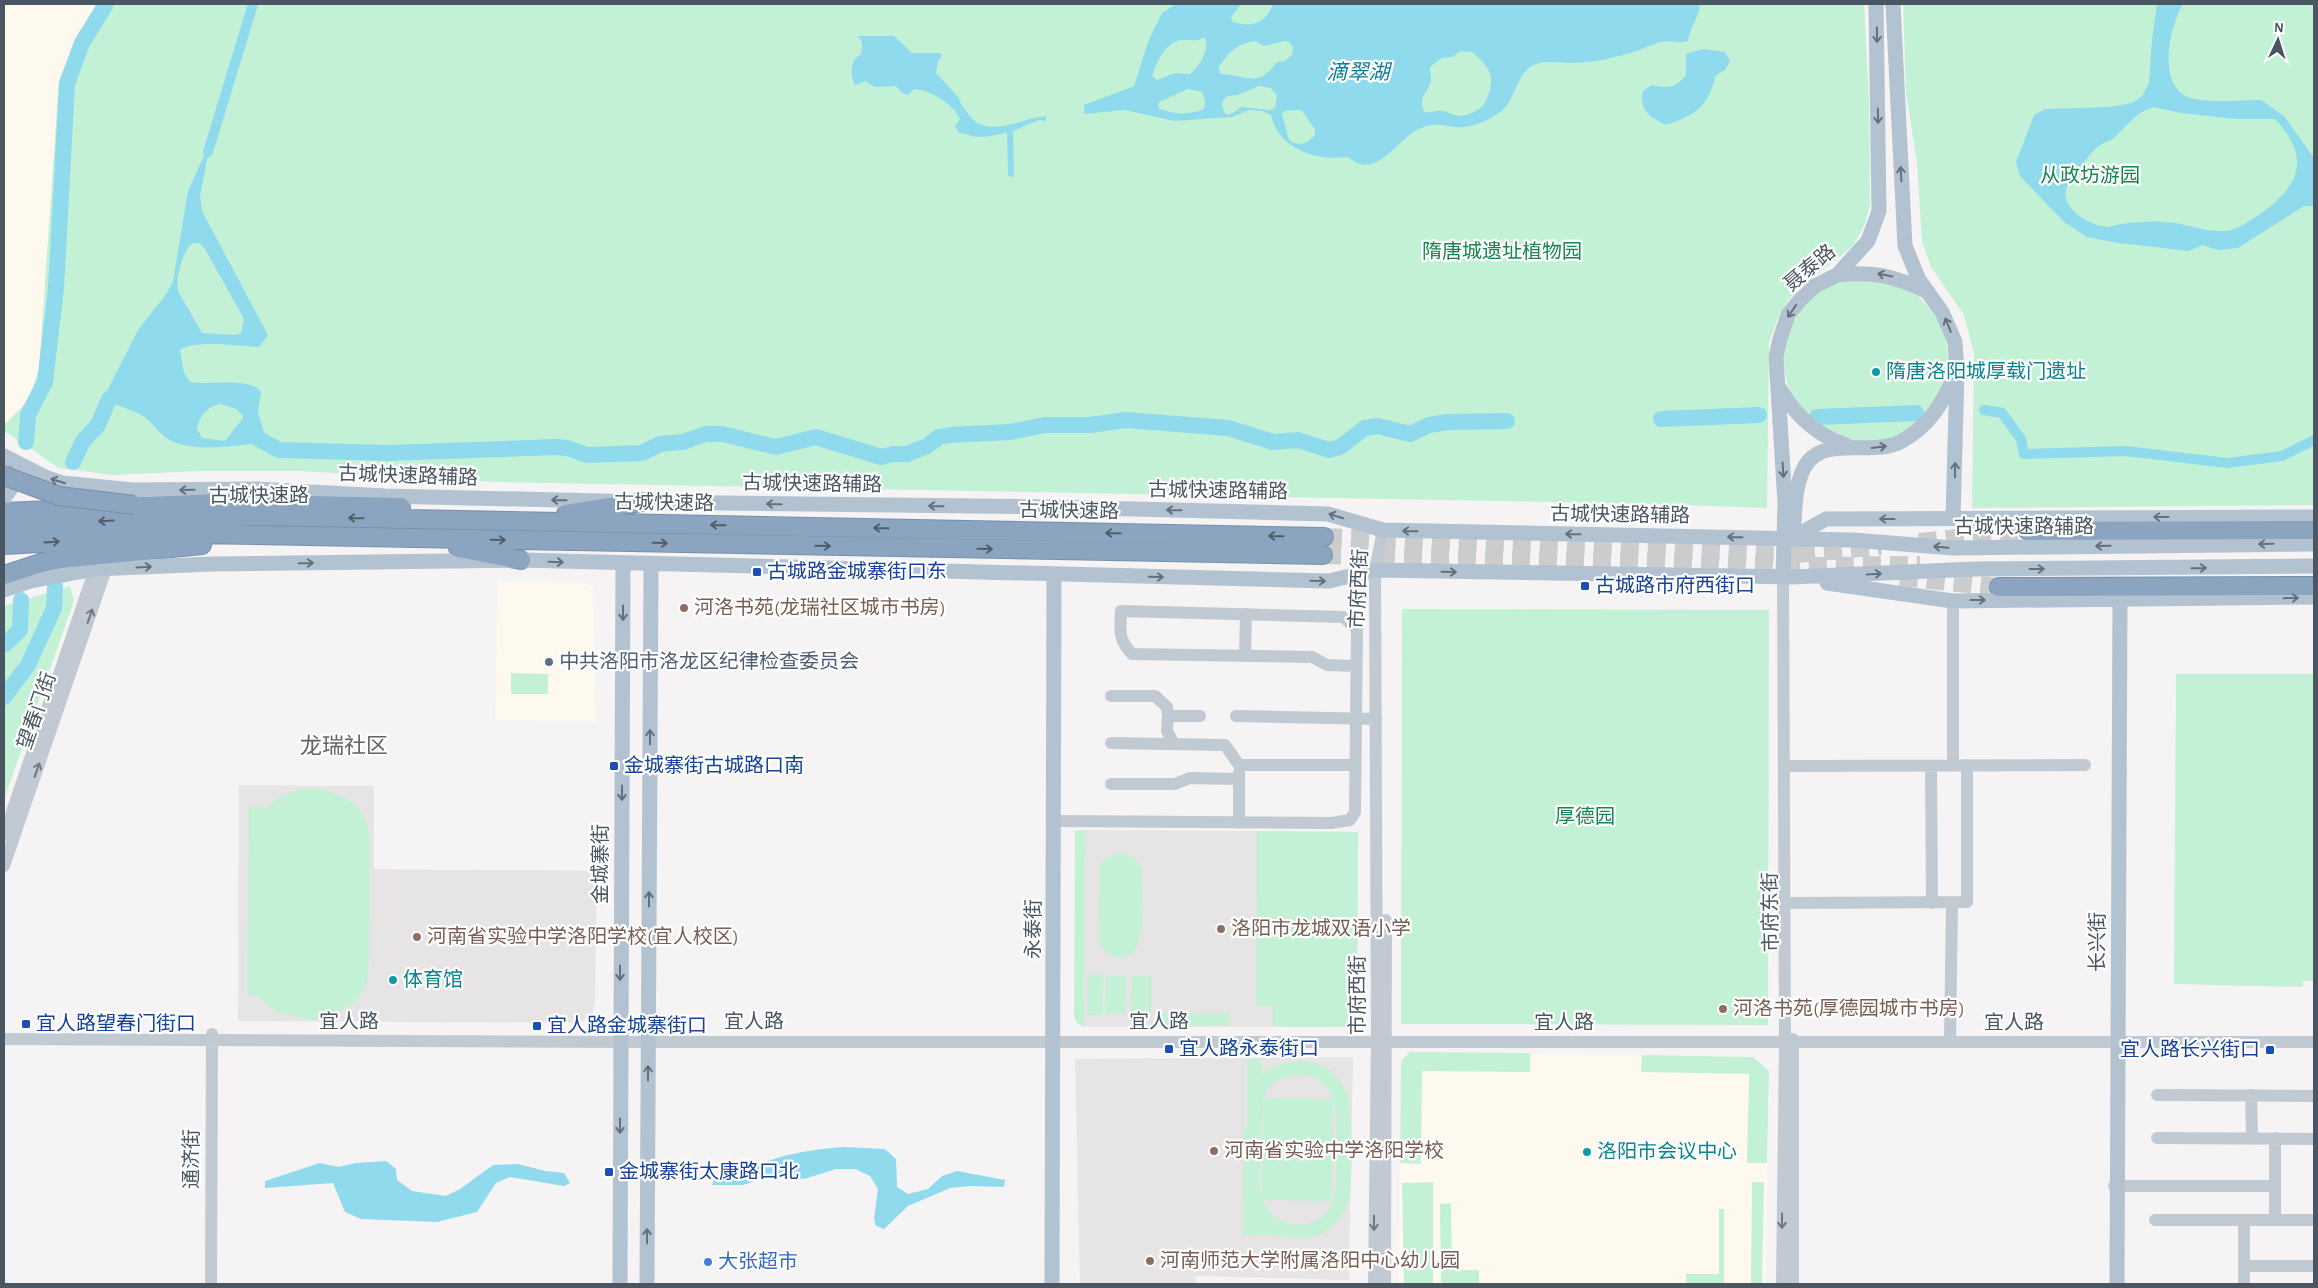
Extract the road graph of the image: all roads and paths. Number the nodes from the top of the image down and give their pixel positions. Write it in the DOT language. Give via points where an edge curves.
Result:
graph roads {
  1 [pos="1876,4"];
  2 [pos="1893,4"];
  3 [pos="1838,275"];
  4 [pos="1929,293"];
  5 [pos="1957,372"];
  6 [pos="1778,385"];
  7 [pos="1856,449"];
  8 [pos="5,464"];
  9 [pos="26,468"];
  10 [pos="4,498"];
  11 [pos="642,502"];
  12 [pos="134,504"];
  13 [pos="4,512"];
  14 [pos="2314,517"];
  15 [pos="1953,518"];
  16 [pos="516,521"];
  17 [pos="4,527"];
  18 [pos="1383,530"];
  19 [pos="2314,530"];
  20 [pos="2028,531"];
  21 [pos="278,536"];
  22 [pos="1324,538"];
  23 [pos="1788,538"];
  24 [pos="410,539"];
  25 [pos="2314,544"];
  26 [pos="4,545"];
  27 [pos="1323,555"];
  28 [pos="50,560"];
  29 [pos="521,560"];
  30 [pos="623,564"];
  31 [pos="651,565"];
  32 [pos="2314,566"];
  33 [pos="4,569"];
  34 [pos="100,569"];
  35 [pos="1379,570"];
  36 [pos="1056,574"];
  37 [pos="4,575"];
  38 [pos="1787,577"];
  39 [pos="2314,586"];
  40 [pos="1999,587"];
  41 [pos="4,590"];
  42 [pos="2314,597"];
  43 [pos="2116,599"];
  44 [pos="1953,601"];
  45 [pos="1246,614"];
  46 [pos="1245,656"];
  47 [pos="1356,666"];
  48 [pos="1111,696"];
  49 [pos="1168,716"];
  50 [pos="1200,716"];
  51 [pos="1236,716"];
  52 [pos="1376,719"];
  53 [pos="1355,720"];
  54 [pos="1112,743"];
  55 [pos="1174,744"];
  56 [pos="1239,765"];
  57 [pos="1355,765"];
  58 [pos="1953,765"];
  59 [pos="2085,765"];
  60 [pos="1790,766"];
  61 [pos="1931,766"];
  62 [pos="1967,766"];
  63 [pos="1238,779"];
  64 [pos="1111,784"];
  65 [pos="1057,821"];
  66 [pos="1239,823"];
  67 [pos="4,835"];
  68 [pos="4,866"];
  69 [pos="1952,902"];
  70 [pos="1791,903"];
  71 [pos="1932,903"];
  72 [pos="4,1033"];
  73 [pos="215,1037"];
  74 [pos="1056,1037"];
  75 [pos="2314,1037"];
  76 [pos="648,1038"];
  77 [pos="1382,1038"];
  78 [pos="4,1039"];
  79 [pos="620,1039"];
  80 [pos="1789,1039"];
  81 [pos="1950,1039"];
  82 [pos="2114,1039"];
  83 [pos="2314,1042"];
  84 [pos="2157,1095"];
  85 [pos="2251,1095"];
  86 [pos="2314,1096"];
  87 [pos="2157,1138"];
  88 [pos="2252,1138"];
  89 [pos="2275,1138"];
  90 [pos="2314,1139"];
  91 [pos="2116,1186"];
  92 [pos="2275,1186"];
  93 [pos="2155,1220"];
  94 [pos="2244,1220"];
  95 [pos="2275,1220"];
  96 [pos="2314,1220"];
  97 [pos="2244,1266"];
  98 [pos="2314,1266"];
  99 [pos="211,1284"];
  100 [pos="219,1284"];
  101 [pos="620,1284"];
  102 [pos="647,1284"];
  103 [pos="1052,1284"];
  104 [pos="1059,1284"];
  105 [pos="1374,1284"];
  106 [pos="1385,1284"];
  107 [pos="1782,1284"];
  108 [pos="1793,1284"];
  109 [pos="2109,1284"];
  110 [pos="2117,1284"];
  111 [pos="2244,1284"];
  1 -- 3 [label="main road, 聂泰路, one-way" via="1879,211 1868,241"];
  4 -- 2 [label="main road, one-way" via="1905,246"];
  4 -- 3 [label="main road, one-way" via="1883,274"];
  3 -- 6 [label="main road, 聂泰路, one-way" via="1815,286 1788,315 1776,356"];
  5 -- 4 [label="main road, one-way" via="1955,342 1942,312"];
  7 -- 5 [label="main road, one-way" via="1883,448 1901,442 1922,427 1940,408"];
  15 -- 5 [label="main road, one-way"];
  6 -- 7 [label="main road" via="1791,408 1807,424 1830,440"];
  6 -- 23 [label="main road, 聂泰路, one-way"];
  7 -- 23 [label="main road" via="1831,448 1813,456 1804,468"];
  8 -- 9 [label="main road, 古城快速路辅路"];
  8 -- 12 [label="highway, bridge" via="10,478 59,496"];
  9 -- 10 [label="main road"];
  11 -- 9 [label="main road, 古城快速路辅路, one-way" via="385,496 255,489 133,490 63,483"];
  11 -- 16 [label="highway"];
  18 -- 11 [label="main road, 古城快速路辅路, one-way" via="1328,514"];
  12 -- 13 [label="highway, bridge"];
  12 -- 16 [label="highway" via="220,502 405,507"];
  14 -- 15 [label="main road, one-way"];
  15 -- 23 [label="main road, one-way" via="1826,519"];
  16 -- 17 [label="highway, 古城快速路, one-way" via="258,516"];
  22 -- 16 [label="highway, 古城快速路, one-way"];
  23 -- 18 [label="main road, 古城快速路辅路, one-way"];
  18 -- 35 [label="street, 市府西街"];
  19 -- 20 [label="highway"];
  21 -- 24 [label="highway, 古城快速路"];
  26 -- 21 [label="highway, 古城快速路, one-way" via="197,534"];
  21 -- 28 [label="highway"];
  25 -- 23 [label="main road, 古城快速路辅路, one-way" via="1953,548"];
  23 -- 38 [label="main road, 市府东街"];
  24 -- 27 [label="highway, 古城快速路, one-way"];
  24 -- 29 [label="highway"];
  28 -- 33 [label="highway"];
  28 -- 37 [label="highway"];
  29 -- 30 [label="main road, 古城快速路辅路, one-way"];
  34 -- 29 [label="main road, 古城快速路辅路, one-way" via="212,564"];
  30 -- 31 [label="main road, 古城快速路辅路"];
  30 -- 79 [label="main road, 金城寨街, one-way"];
  31 -- 36 [label="main road, 古城快速路辅路"];
  76 -- 31 [label="main road, one-way"];
  38 -- 32 [label="main road, 古城快速路辅路, one-way" via="1976,569"];
  34 -- 41 [label="main road, 古城快速路辅路" via="30,581"];
  34 -- 67 [label="street, 望春门街"];
  68 -- 34 [label="street, 望春门街, one-way"];
  36 -- 35 [label="main road, 古城快速路辅路, one-way" via="1329,581"];
  35 -- 38 [label="main road, 古城快速路辅路, one-way"];
  35 -- 52 [label="street, 市府西街"];
  35 -- 77 [label="street, 市府西街"];
  36 -- 65 [label="main road, 永泰街"];
  38 -- 44 [label="main road"];
  38 -- 60 [label="street, 市府东街"];
  38 -- 80 [label="street, 市府东街"];
  39 -- 40 [label="highway"];
  43 -- 42 [label="main road, one-way"];
  44 -- 43 [label="main road, one-way"];
  43 -- 82 [label="main road, 长兴街"];
  44 -- 58 [label="street"];
  45 -- 46 [label="street"];
  45 -- 46 [label="street" via="1121,611 1120,630 1122,643 1132,654"];
  45 -- 47 [label="street" via="1343,617 1357,629"];
  46 -- 47 [label="street" via="1312,657 1327,665"];
  47 -- 53 [label="street"];
  48 -- 49 [label="street" via="1155,696 1167,707"];
  49 -- 50 [label="street"];
  49 -- 55 [label="street" via="1167,731"];
  51 -- 53 [label="street"];
  52 -- 53 [label="street"];
  52 -- 77 [label="street, 市府西街"];
  53 -- 57 [label="street"];
  54 -- 55 [label="street"];
  55 -- 56 [label="street" via="1225,745"];
  56 -- 57 [label="street"];
  56 -- 63 [label="street"];
  57 -- 66 [label="street" via="1355,812 1350,820"];
  58 -- 61 [label="street"];
  58 -- 62 [label="street"];
  59 -- 62 [label="street"];
  60 -- 61 [label="street"];
  60 -- 70 [label="street, 市府东街"];
  61 -- 71 [label="street"];
  62 -- 69 [label="street" via="1967,902"];
  63 -- 64 [label="street" via="1190,778 1175,784"];
  63 -- 66 [label="street"];
  65 -- 66 [label="street"];
  65 -- 74 [label="main road, 永泰街"];
  69 -- 71 [label="street"];
  69 -- 81 [label="street"];
  70 -- 71 [label="street"];
  70 -- 80 [label="street, 市府东街"];
  72 -- 73 [label="street, 宜人路"];
  73 -- 78 [label="street, 宜人路"];
  73 -- 79 [label="street, 宜人路"];
  73 -- 99 [label="street, 通济街"];
  73 -- 100 [label="street, 通济街"];
  74 -- 76 [label="street, 宜人路"];
  74 -- 77 [label="street, 宜人路"];
  74 -- 103 [label="main road, 永泰街"];
  74 -- 104 [label="main road, 永泰街"];
  75 -- 82 [label="street, 宜人路"];
  76 -- 79 [label="street, 宜人路"];
  102 -- 76 [label="main road, one-way"];
  77 -- 80 [label="street, 宜人路"];
  77 -- 105 [label="street, 市府西街, one-way"];
  77 -- 106 [label="street, 市府西街"];
  79 -- 101 [label="main road, 金城寨街, one-way"];
  80 -- 81 [label="street, 宜人路"];
  80 -- 107 [label="street, 市府东街, one-way"];
  80 -- 108 [label="street, 市府东街"];
  81 -- 82 [label="street, 宜人路"];
  82 -- 83 [label="street, 宜人路"];
  82 -- 91 [label="main road, 长兴街"];
  82 -- 109 [label="main road, 长兴街"];
  84 -- 85 [label="street"];
  85 -- 86 [label="street"];
  85 -- 88 [label="street"];
  87 -- 88 [label="street"];
  88 -- 89 [label="street"];
  89 -- 90 [label="street"];
  89 -- 92 [label="street"];
  91 -- 92 [label="street"];
  91 -- 110 [label="main road, 长兴街"];
  92 -- 95 [label="street"];
  93 -- 94 [label="street"];
  94 -- 95 [label="street"];
  94 -- 97 [label="street"];
  95 -- 96 [label="street"];
  97 -- 98 [label="street"];
  97 -- 111 [label="street"];
}
